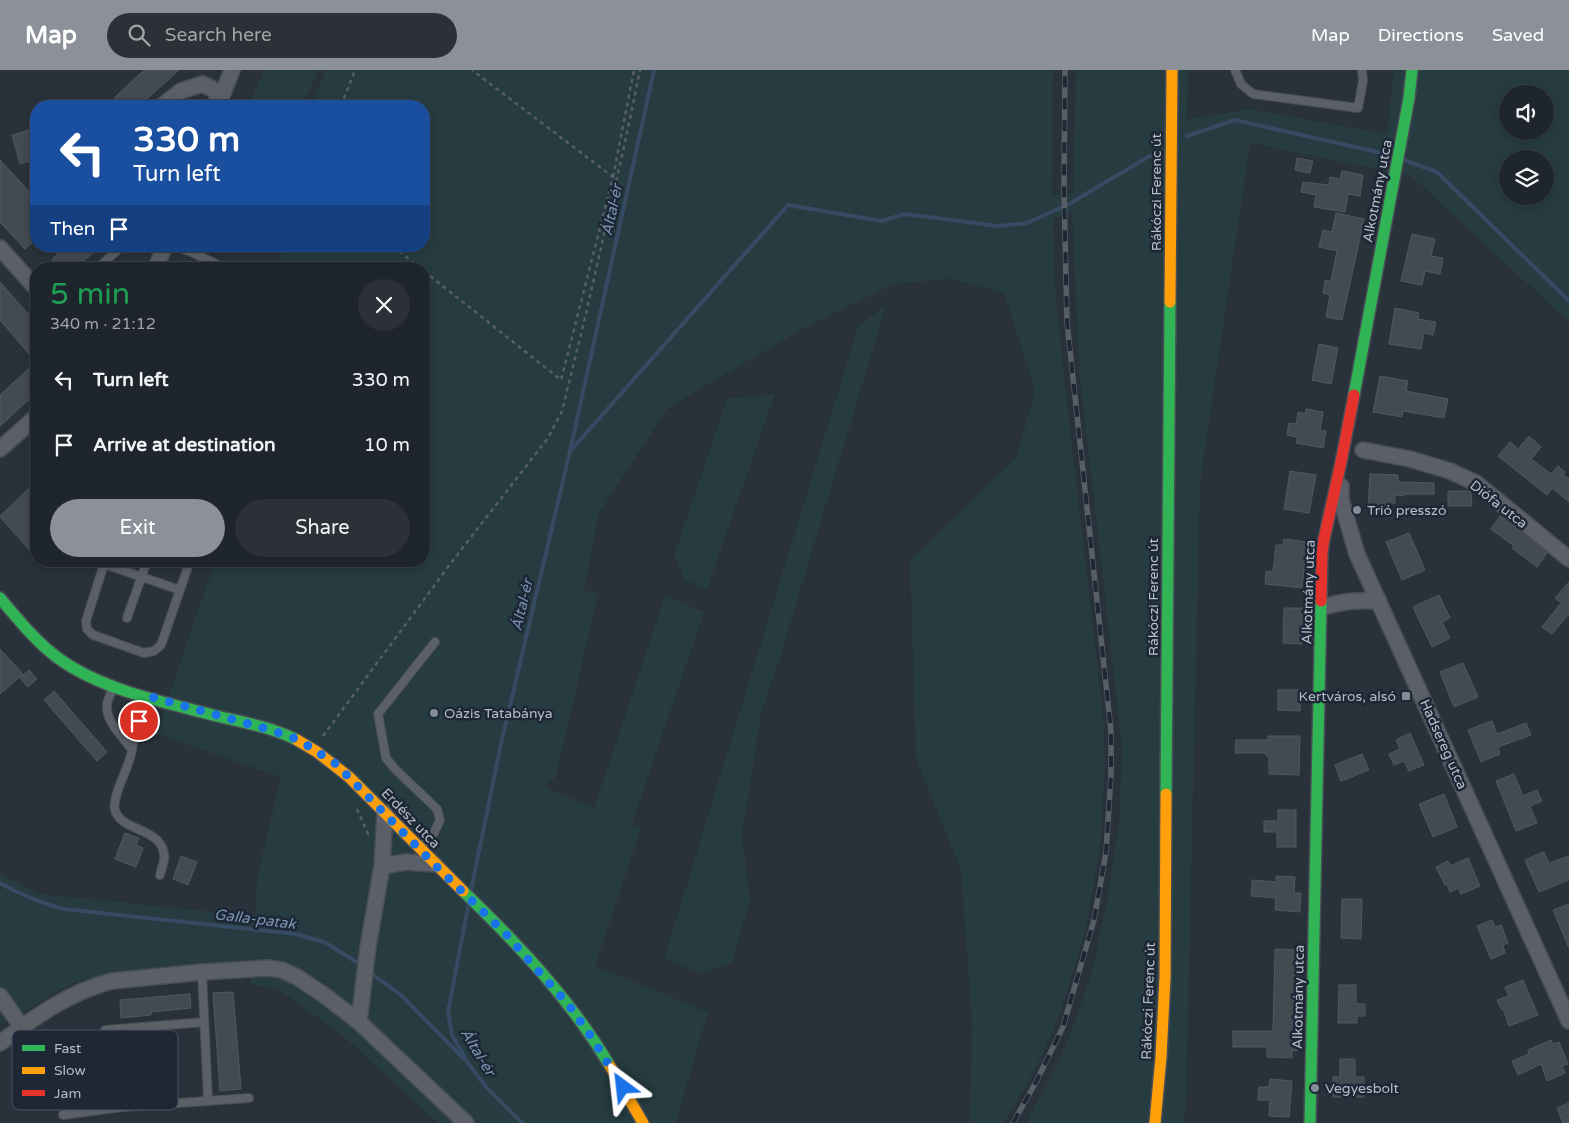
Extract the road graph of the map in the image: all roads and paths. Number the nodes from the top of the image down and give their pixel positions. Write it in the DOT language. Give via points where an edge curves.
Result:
graph roads {
  1 [pos="232,70"];
  2 [pos="355,70"];
  3 [pos="472,70"];
  4 [pos="634,70"];
  5 [pos="640,70"];
  6 [pos="1172,70"];
  7 [pos="1235,70"];
  8 [pos="1362,70"];
  9 [pos="1412,70"];
  10 [pos="170,100"];
  11 [pos="217,100"];
  12 [pos="220,100"];
  13 [pos="343,100"];
  14 [pos="613,177"];
  15 [pos="0,248"];
  16 [pos="115,252"];
  17 [pos="191,252"];
  18 [pos="400,252"];
  19 [pos="105,262"];
  20 [pos="212,262"];
  21 [pos="413,262"];
  22 [pos="430,276"];
  23 [pos="30,281"];
  24 [pos="30,422"];
  25 [pos="0,449"];
  26 [pos="1363,450"];
  27 [pos="1342,462"];
  28 [pos="1569,559"];
  29 [pos="104,567"];
  30 [pos="115,567"];
  31 [pos="145,567"];
  32 [pos="188,567"];
  33 [pos="141,577"];
  34 [pos="180,590"];
  35 [pos="0,598"];
  36 [pos="1379,601"];
  37 [pos="1321,608"];
  38 [pos="127,618"];
  39 [pos="435,642"];
  40 [pos="113,686"];
  41 [pos="148,696"];
  42 [pos="313,749"];
  43 [pos="132,750"];
  44 [pos="354,803"];
  45 [pos="385,813"];
  46 [pos="368,843"];
  47 [pos="419,848"];
  48 [pos="434,864"];
  49 [pos="382,866"];
  50 [pos="160,875"];
  51 [pos="202,972"];
  52 [pos="0,996"];
  53 [pos="1569,1021"];
  54 [pos="204,1022"];
  55 [pos="359,1022"];
  56 [pos="22,1027"];
  57 [pos="18,1030"];
  58 [pos="105,1030"];
  59 [pos="12,1034"];
  60 [pos="0,1043"];
  61 [pos="249,1098"];
  62 [pos="208,1100"];
  63 [pos="178,1102"];
  64 [pos="100,1110"];
  65 [pos="63,1115"];
  66 [pos="1311,1120"];
  67 [pos="466,1123"];
  68 [pos="643,1123"];
  69 [pos="1155,1123"];
  1 -- 12 [label="street"];
  2 -- 13 [label="path"];
  3 -- 14 [label="path"];
  4 -- 14 [label="path"];
  5 -- 42 [label="path" via="562,410 548,438"];
  6 -- 69 [label="street, Rákóczi Ferenc út" via="1165,978"];
  7 -- 8 [label="lane" via="1241,84 1253,94 1358,108"];
  9 -- 27 [label="street, Alkotmány utca"];
  10 -- 11 [label="street" via="181,91 202,84 215,90"];
  14 -- 22 [label="path" via="561,380"];
  15 -- 23 [label="street"];
  16 -- 19 [label="lane"];
  17 -- 20 [label="lane"];
  18 -- 21 [label="path"];
  24 -- 25 [label="street"];
  26 -- 28 [label="street, Diófa utca" via="1410,459 1476,483"];
  27 -- 36 [label="street, Hadsereg utca" via="1341,500 1357,554"];
  27 -- 37 [label="street, Alkotmány utca" via="1324,539"];
  29 -- 34 [label="lane" via="86,621 87,629 93,635 144,653 154,651 160,645"];
  30 -- 33 [label="lane"];
  31 -- 33 [label="lane"];
  32 -- 34 [label="lane"];
  33 -- 34 [label="lane"];
  33 -- 38 [label="lane"];
  35 -- 40 [label="street, Erdész utca" via="40,644 81,673"];
  36 -- 37 [label="street" via="1340,602"];
  36 -- 53 [label="street, Hadsereg utca"];
  37 -- 66 [label="street, Alkotmány utca"];
  39 -- 47 [label="lane" via="378,714 386,758 437,809 440,820 434,833"];
  40 -- 41 [label="street, Erdész utca"];
  40 -- 43 [label="lane" via="107,704 108,716"];
  41 -- 42 [label="street, Erdész utca" via="271,730"];
  41 -- 43 [label="lane"];
  42 -- 45 [label="street, Erdész utca" via="336,764"];
  43 -- 50 [label="lane" via="115,798 115,810 120,819 151,835 160,846 164,859"];
  44 -- 46 [label="path" via="368,834"];
  45 -- 47 [label="street, Erdész utca"];
  45 -- 49 [label="street"];
  47 -- 48 [label="street, Erdész utca"];
  48 -- 49 [label="street" via="406,862"];
  48 -- 68 [label="street, Erdész utca" via="506,934 568,1004 610,1065"];
  49 -- 55 [label="street"];
  51 -- 54 [label="lane"];
  51 -- 55 [label="street" via="282,970 324,994"];
  51 -- 56 [label="street" via="101,984 53,1005"];
  52 -- 56 [label="street"];
  54 -- 58 [label="lane"];
  54 -- 62 [label="lane"];
  55 -- 67 [label="street"];
  56 -- 57 [label="street"];
  59 -- 60 [label="street"];
  61 -- 62 [label="lane"];
  62 -- 63 [label="lane"];
  64 -- 65 [label="lane"];
}
